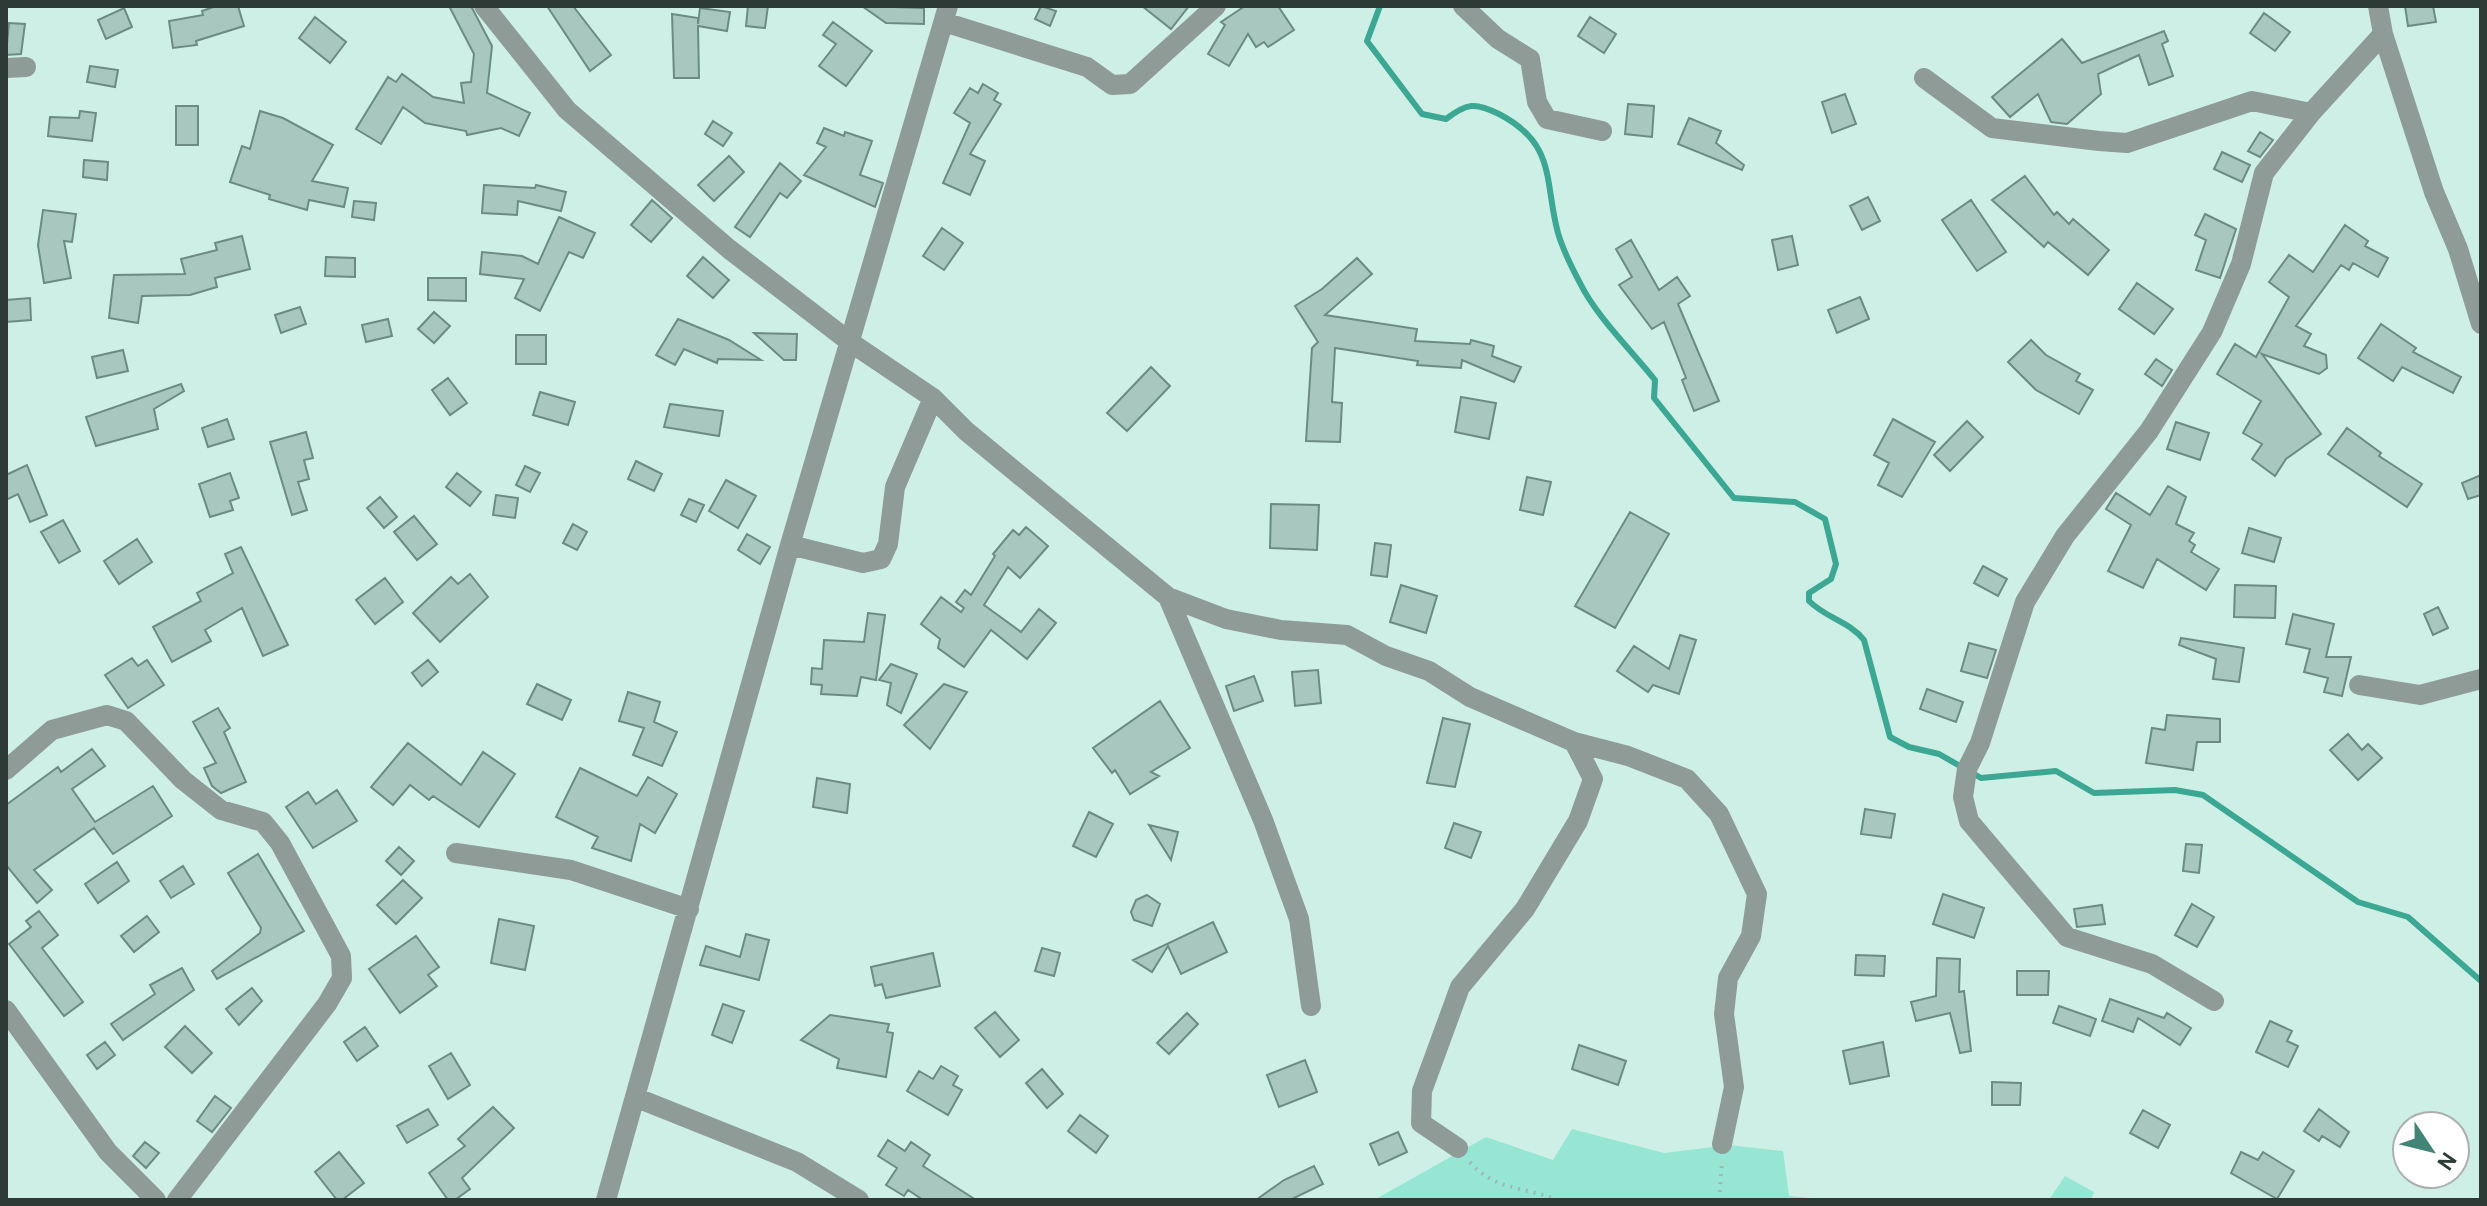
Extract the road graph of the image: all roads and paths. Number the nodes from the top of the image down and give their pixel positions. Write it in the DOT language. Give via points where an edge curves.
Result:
graph roads {
  1 [pos="484,6"];
  2 [pos="1216,6"];
  3 [pos="1463,6"];
  4 [pos="2378,6"];
  5 [pos="946,14"];
  6 [pos="2383,34"];
  7 [pos="1924,78"];
  8 [pos="2311,113"];
  9 [pos="1602,131"];
  10 [pos="2458,249"];
  11 [pos="2481,260"];
  12 [pos="2481,324"];
  13 [pos="850,342"];
  14 [pos="933,398"];
  15 [pos="790,545"];
  16 [pos="1168,597"];
  17 [pos="2481,679"];
  18 [pos="2359,685"];
  19 [pos="1574,742"];
  20 [pos="6,770"];
  21 [pos="456,853"];
  22 [pos="689,909"];
  23 [pos="2214,1001"];
  24 [pos="1311,1006"];
  25 [pos="6,1010"];
  26 [pos="637,1098"];
  27 [pos="1722,1144"];
  28 [pos="1458,1148"];
  29 [pos="156,1200"];
  30 [pos="177,1200"];
  31 [pos="606,1200"];
  32 [pos="859,1200"];
  33 [pos="1557,1200"];
  34 [pos="1719,1200"];
  1 -- 13 [label="street" via="567,110 729,249"];
  2 -- 5 [label="street" via="1130,84 1112,85 1087,67"];
  3 -- 9 [label="street" via="1498,39 1530,59 1534,93 1547,119"];
  4 -- 6 [label="street"];
  5 -- 13 [label="street"];
  6 -- 8 [label="street"];
  6 -- 10 [label="street"];
  7 -- 8 [label="street" via="1992,128 2099,141 2127,143 2252,101"];
  8 -- 23 [label="street" via="2264,173 2241,264 2212,332 2149,431 2065,536 2025,602 1967,769 1963,797 1969,821 2067,937 2152,964"];
  10 -- 11 [label="street"];
  10 -- 12 [label="street"];
  13 -- 14 [label="street"];
  13 -- 15 [label="street"];
  14 -- 15 [label="street" via="895,487 888,544 881,559 863,563"];
  14 -- 16 [label="street"];
  15 -- 22 [label="street"];
  16 -- 19 [label="street" via="1226,619 1347,635"];
  16 -- 24 [label="street" via="1299,919"];
  17 -- 18 [label="street" via="2420,695"];
  19 -- 27 [label="street" via="1687,779 1719,814 1757,894 1751,936 1728,978 1724,1014 1734,1087"];
  19 -- 28 [label="street" via="1593,779 1578,821 1525,909 1460,987 1422,1091 1421,1123"];
  20 -- 30 [label="street" via="52,730 107,715 126,721 183,780 221,810 263,822 280,843 341,956 342,978 327,1004"];
  21 -- 22 [label="street" via="571,870"];
  22 -- 26 [label="street"];
  25 -- 29 [label="street" via="108,1152"];
  26 -- 31 [label="street"];
  26 -- 32 [label="street" via="797,1162"];
  27 -- 34 [label="path"];
  28 -- 33 [label="path" via="1480,1175"];
}
